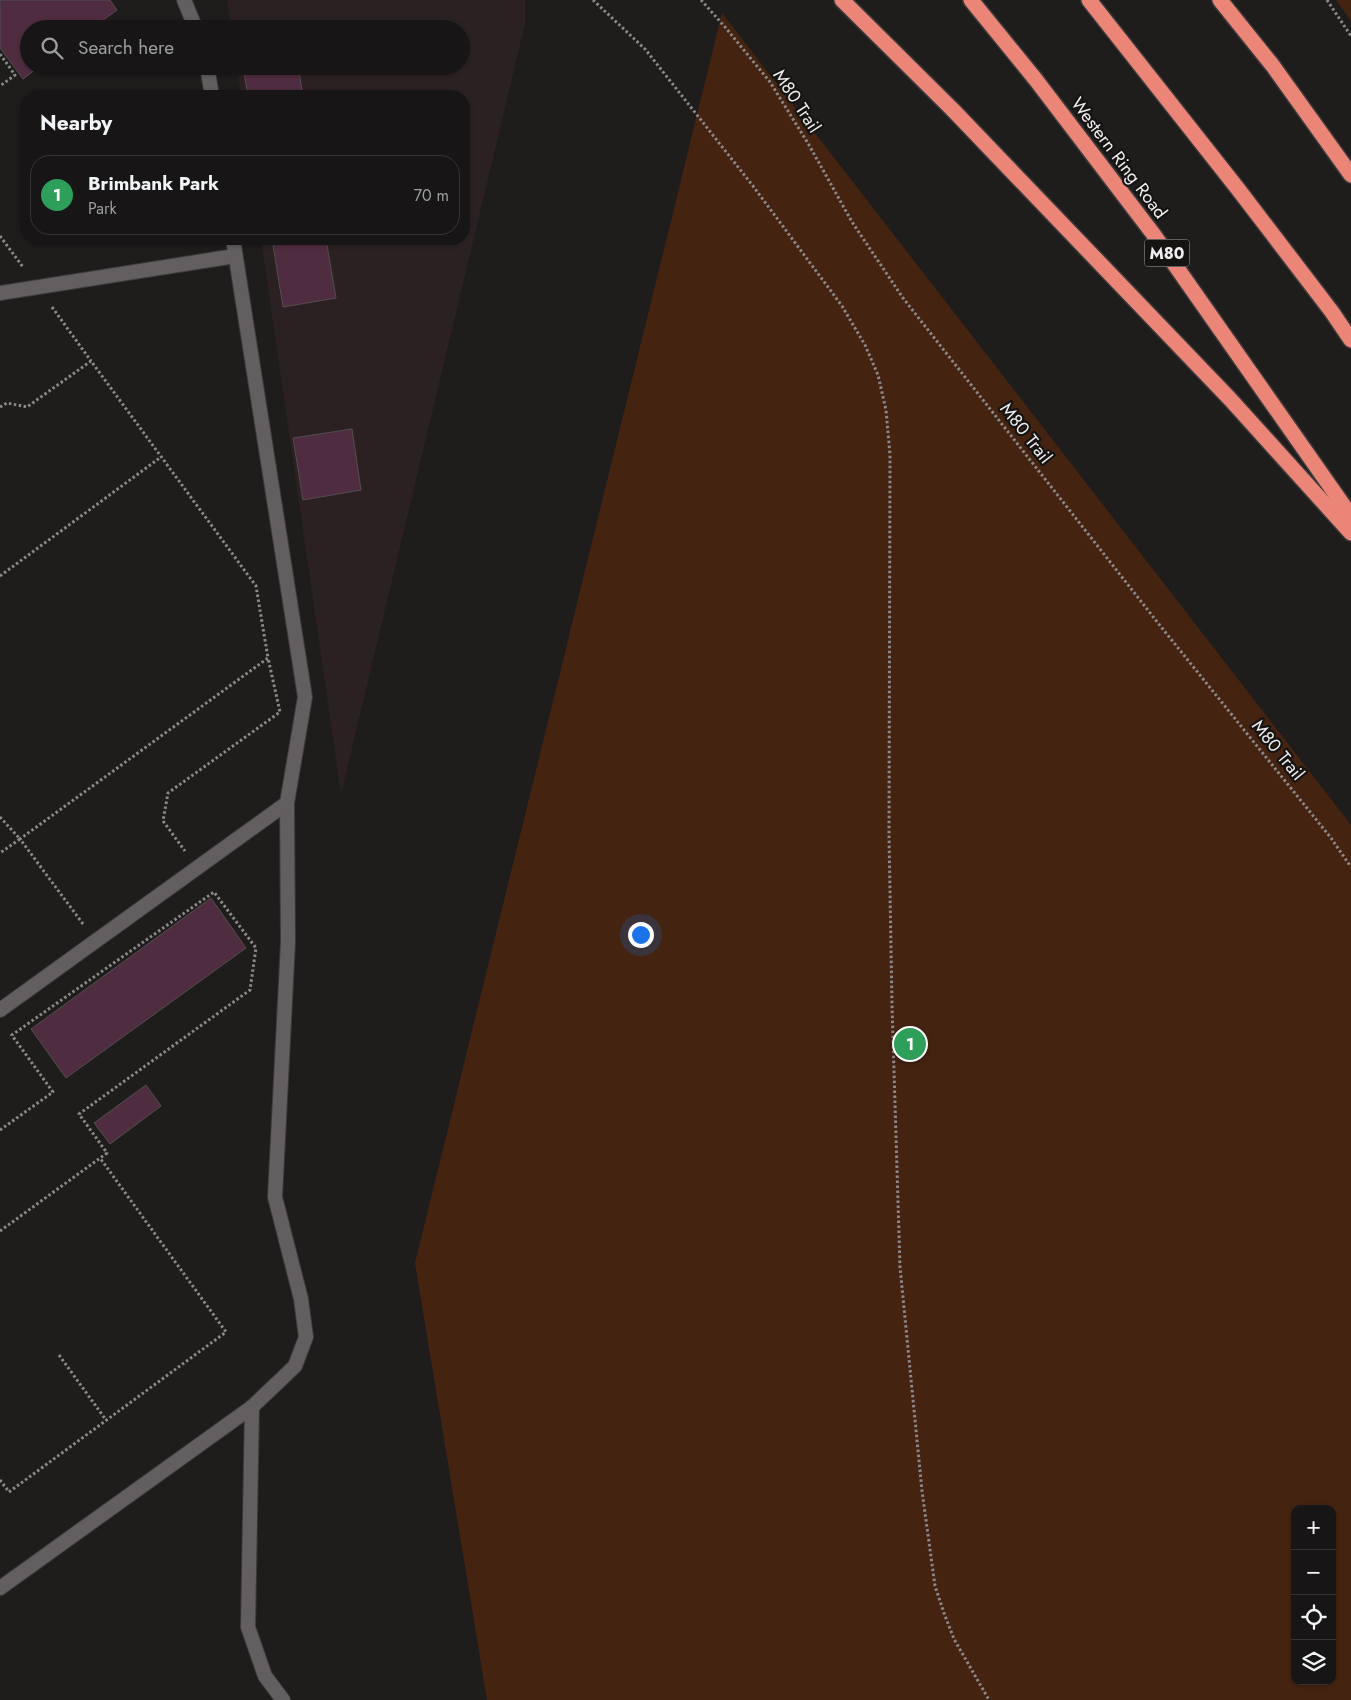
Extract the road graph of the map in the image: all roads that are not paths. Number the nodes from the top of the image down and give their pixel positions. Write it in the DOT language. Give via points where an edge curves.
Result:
graph roads {
  1 [pos="184,0"];
  2 [pos="842,0"];
  3 [pos="971,0"];
  4 [pos="1089,0"];
  5 [pos="1220,0"];
  6 [pos="192,20"];
  7 [pos="208,75"];
  8 [pos="211,90"];
  9 [pos="1351,176"];
  10 [pos="234,245"];
  11 [pos="235,256"];
  12 [pos="0,293"];
  13 [pos="1351,340"];
  14 [pos="1351,516"];
  15 [pos="1351,533"];
  16 [pos="287,802"];
  17 [pos="0,1010"];
  18 [pos="252,1407"];
  19 [pos="0,1588"];
  20 [pos="283,1700"];
  1 -- 6 [label="lane"];
  2 -- 15 [label="highway" via="953,110 1230,399"];
  3 -- 14 [label="highway, Western Ring Road / M80" via="1154,235"];
  4 -- 13 [label="highway" via="1238,189"];
  5 -- 9 [label="highway" via="1273,66"];
  7 -- 8 [label="lane"];
  10 -- 11 [label="lane"];
  11 -- 12 [label="lane"];
  11 -- 16 [label="lane" via="305,697"];
  16 -- 17 [label="lane"];
  16 -- 18 [label="lane" via="288,942 275,1197 301,1299 306,1337 295,1366"];
  18 -- 19 [label="lane"];
  18 -- 20 [label="lane" via="248,1627 265,1676"];
}
